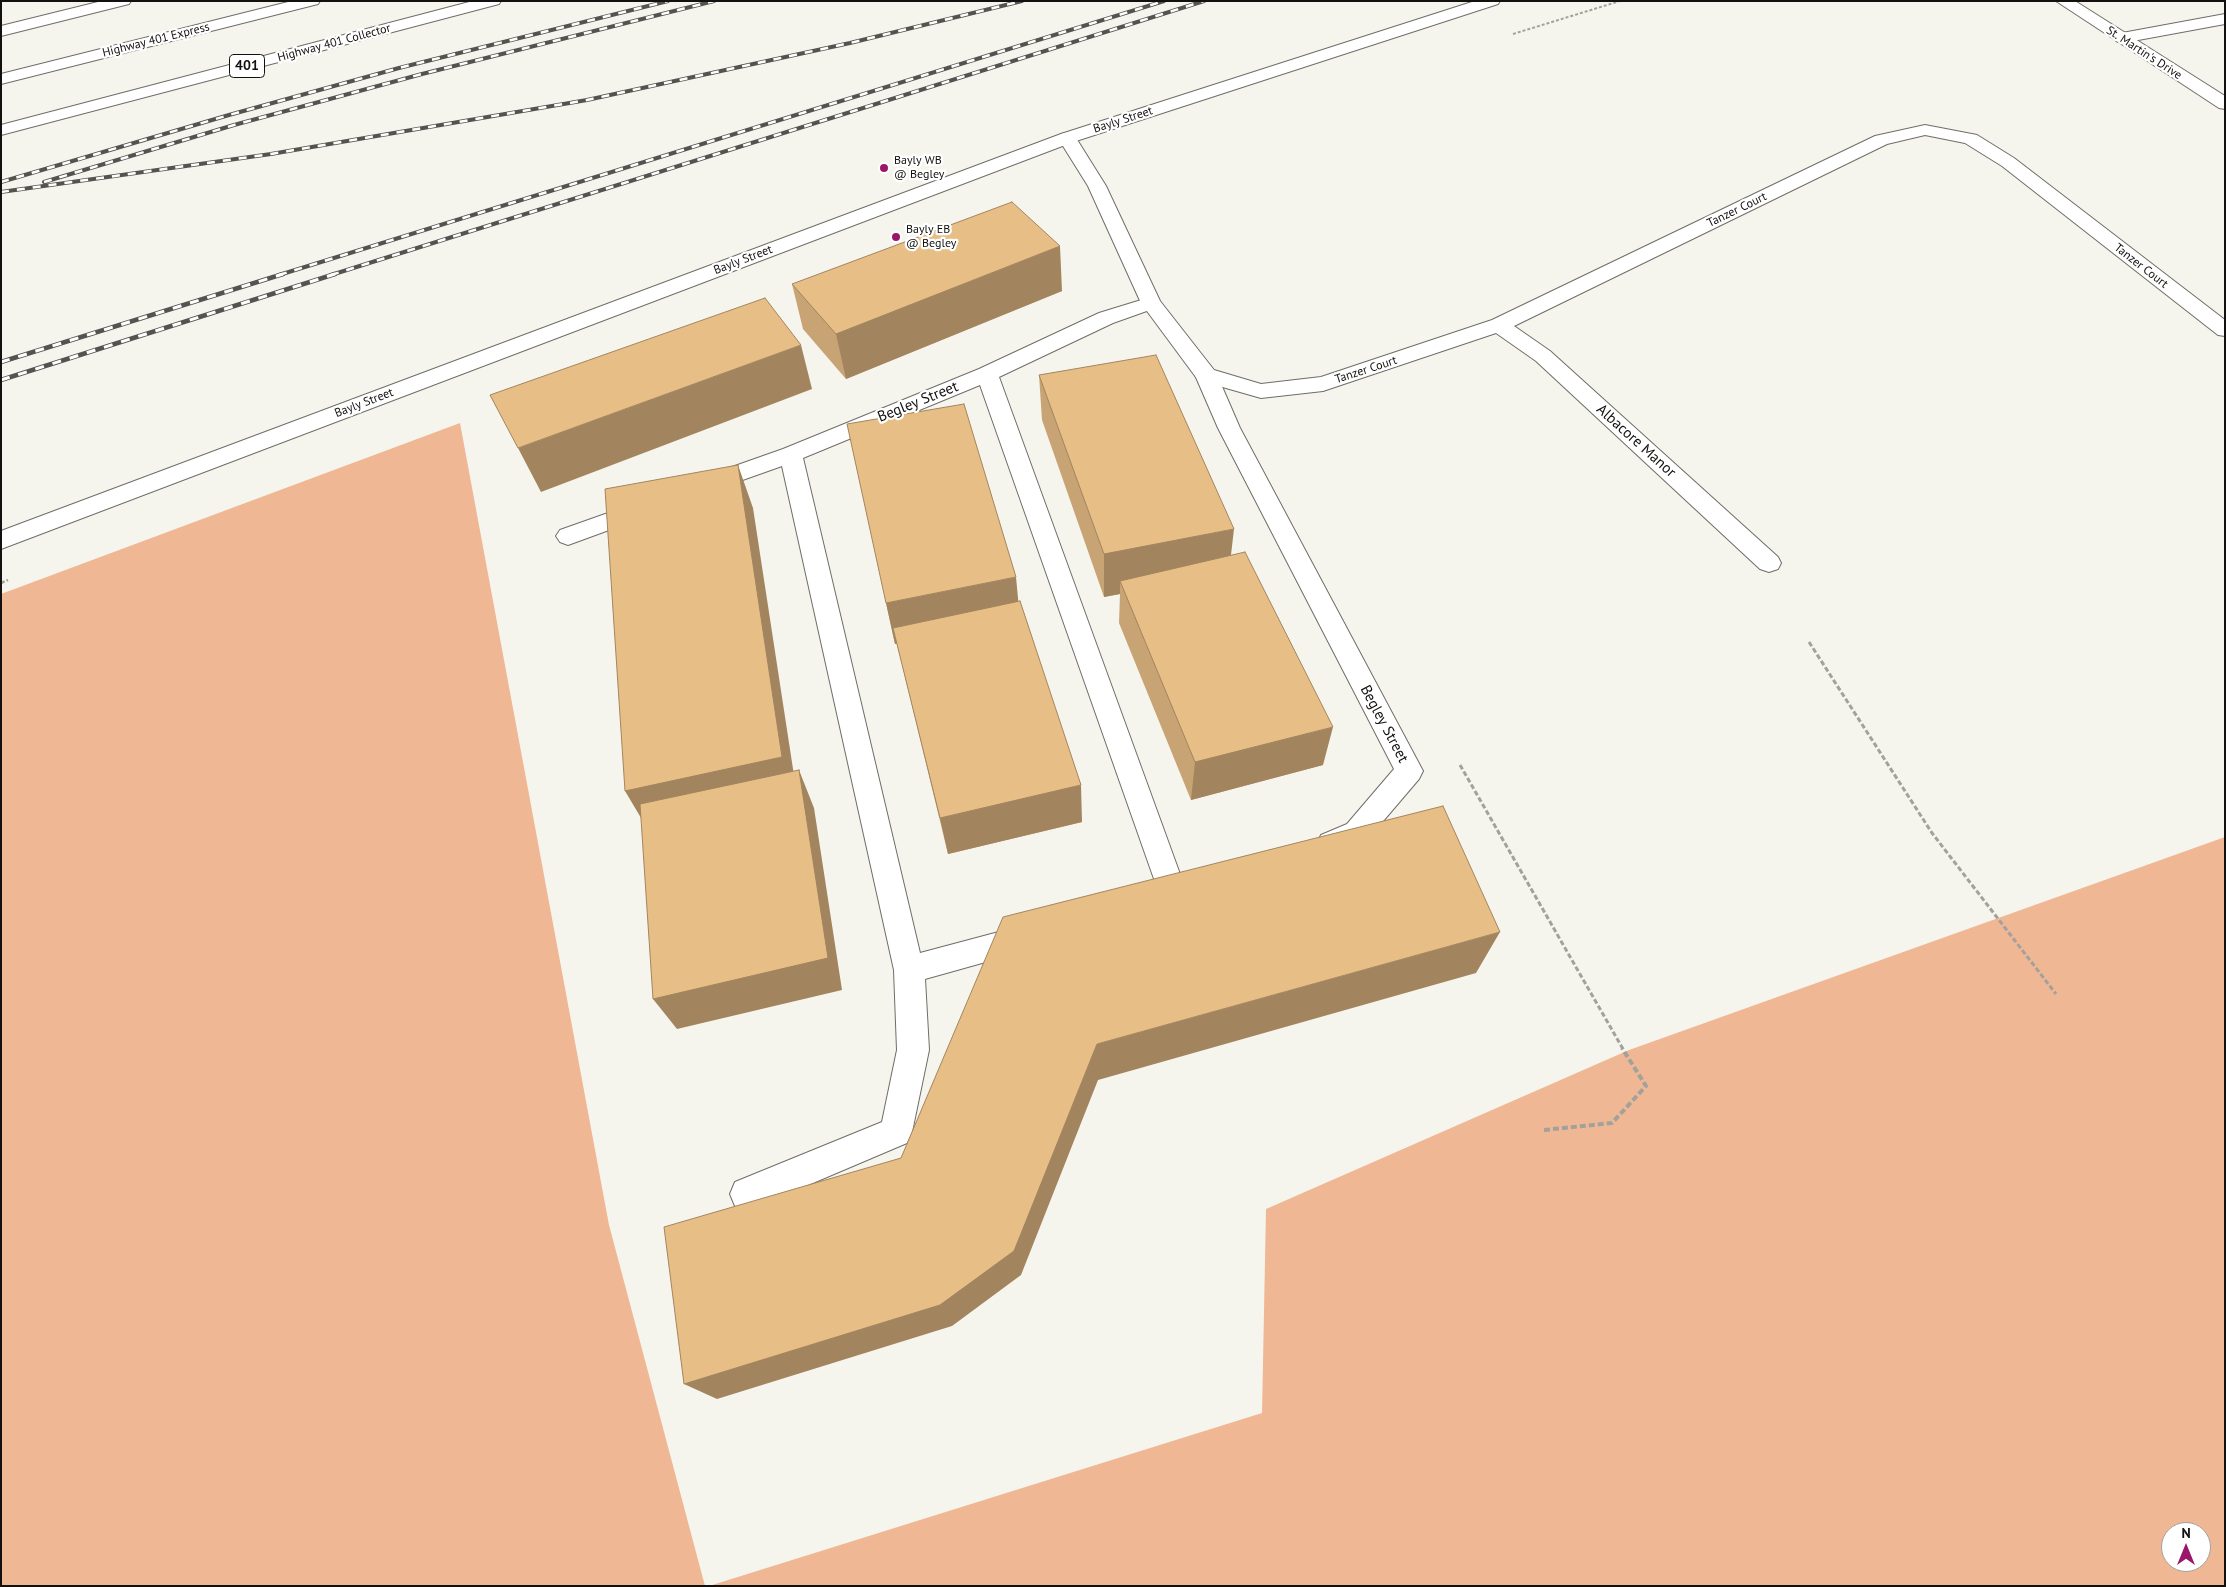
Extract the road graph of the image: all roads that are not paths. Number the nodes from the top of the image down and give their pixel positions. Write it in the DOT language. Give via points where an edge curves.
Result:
graph roads {
  1 [pos="123,1"];
  2 [pos="312,1"];
  3 [pos="492,1"];
  4 [pos="1492,1"];
  5 [pos="2064,1"];
  6 [pos="2225,19"];
  7 [pos="1,31"];
  8 [pos="2122,38"];
  9 [pos="1,79"];
  10 [pos="2225,104"];
  11 [pos="1,130"];
  12 [pos="1067,138"];
  13 [pos="1151,303"];
  14 [pos="2225,303"];
  15 [pos="2196,309"];
  16 [pos="1499,326"];
  17 [pos="2225,330"];
  18 [pos="987,374"];
  19 [pos="1206,375"];
  20 [pos="791,454"];
  21 [pos="689,492"];
  22 [pos="661,502"];
  23 [pos="568,536"];
  24 [pos="1,540"];
  25 [pos="1769,563"];
  26 [pos="1307,854"];
  27 [pos="1201,888"];
  28 [pos="1051,930"];
  29 [pos="908,970"];
  30 [pos="747,1194"];
  1 -- 7 [label="main road"];
  2 -- 9 [label="main road, Highway 401 Express"];
  3 -- 11 [label="main road, Highway 401 Collector / 401"];
  4 -- 12 [label="main road, Bayly Street"];
  5 -- 8 [label="main road, St. Martin's Drive"];
  6 -- 8 [label="main road"];
  8 -- 10 [label="main road, St. Martin's Drive"];
  12 -- 13 [label="main road, Begley Street" via="1097,186"];
  12 -- 24 [label="main road, Bayly Street"];
  13 -- 18 [label="main road, Begley Street" via="1106,318"];
  13 -- 19 [label="main road, Begley Street"];
  14 -- 15 [label="main road"];
  15 -- 16 [label="main road, Tanzer Court" via="2008,162 1971,139 1925,130 1881,140"];
  15 -- 17 [label="main road, Tanzer Court"];
  16 -- 19 [label="main road, Tanzer Court" via="1323,384 1262,391"];
  16 -- 25 [label="main road, Albacore Manor" via="1543,356"];
  18 -- 20 [label="main road, Begley Street"];
  18 -- 27 [label="main road" via="1165,899"];
  19 -- 26 [label="main road, Begley Street" via="1229,428 1409,771 1357,832"];
  20 -- 21 [label="main road, Begley Street"];
  20 -- 29 [label="main road"];
  22 -- 23 [label="main road"];
  28 -- 29 [label="main road"];
  29 -- 30 [label="main road" via="913,1050 896,1132"];
}
